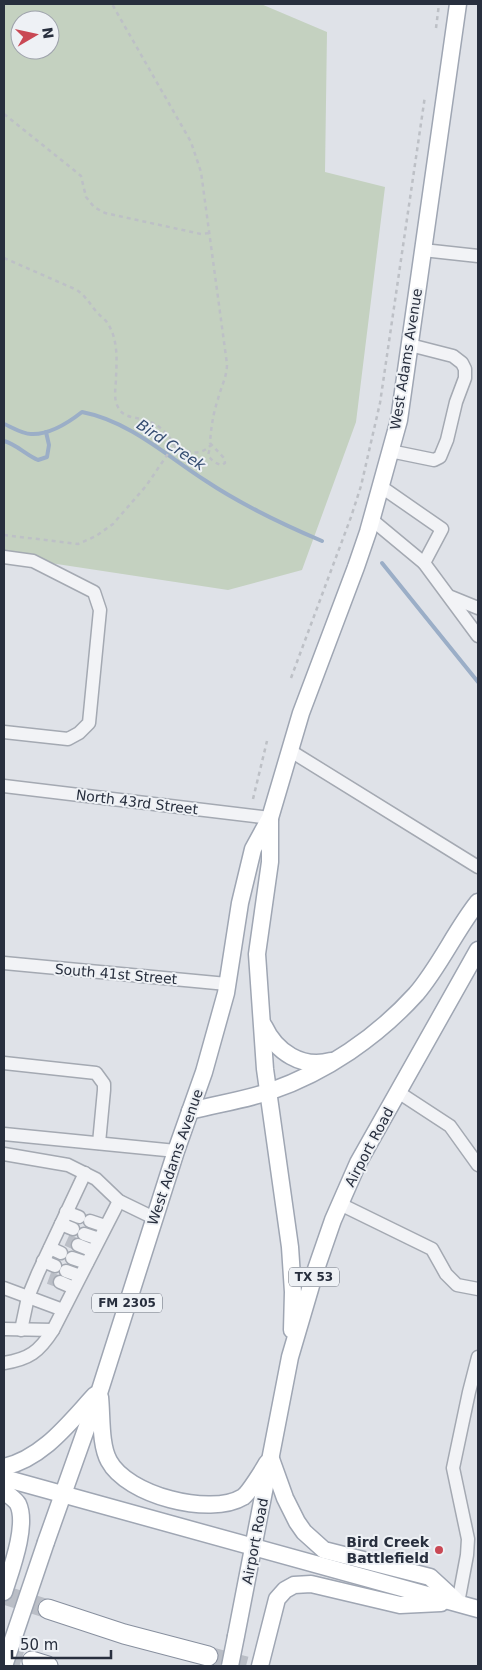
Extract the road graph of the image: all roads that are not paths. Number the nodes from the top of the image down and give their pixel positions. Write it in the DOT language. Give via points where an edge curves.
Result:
graph roads {
  1 [pos="458,4"];
  2 [pos="424,250"];
  3 [pos="478,256"];
  4 [pos="410,345"];
  5 [pos="390,451"];
  6 [pos="380,486"];
  7 [pos="371,519"];
  8 [pos="4,558"];
  9 [pos="424,563"];
  10 [pos="450,597"];
  11 [pos="478,608"];
  12 [pos="478,636"];
  13 [pos="4,732"];
  14 [pos="289,750"];
  15 [pos="4,786"];
  16 [pos="270,818"];
  17 [pos="478,867"];
  18 [pos="478,902"];
  19 [pos="478,950"];
  20 [pos="4,963"];
  21 [pos="227,984"];
  22 [pos="262,1016"];
  23 [pos="336,1060"];
  24 [pos="4,1063"];
  25 [pos="269,1091"];
  26 [pos="398,1092"];
  27 [pos="190,1111"];
  28 [pos="4,1134"];
  29 [pos="99,1143"];
  30 [pos="176,1151"];
  31 [pos="4,1154"];
  32 [pos="478,1165"];
  33 [pos="85,1173"];
  34 [pos="119,1202"];
  35 [pos="340,1204"];
  36 [pos="154,1218"];
  37 [pos="105,1226"];
  38 [pos="69,1232"];
  39 [pos="99,1239"];
  40 [pos="93,1251"];
  41 [pos="61,1253"];
  42 [pos="86,1263"];
  43 [pos="52,1272"];
  44 [pos="77,1282"];
  45 [pos="4,1288"];
  46 [pos="478,1289"];
  47 [pos="28,1297"];
  48 [pos="63,1310"];
  49 [pos="4,1329"];
  50 [pos="21,1330"];
  51 [pos="53,1330"];
  52 [pos="290,1357"];
  53 [pos="478,1360"];
  54 [pos="4,1362"];
  55 [pos="100,1390"];
  56 [pos="271,1458"];
  57 [pos="4,1466"];
  58 [pos="4,1478"];
  59 [pos="4,1491"];
  60 [pos="63,1493"];
  61 [pos="473,1540"];
  62 [pos="254,1546"];
  63 [pos="4,1592"];
  64 [pos="458,1603"];
  65 [pos="478,1608"];
  66 [pos="48,1609"];
  67 [pos="208,1656"];
  68 [pos="4,1666"];
  69 [pos="230,1666"];
  70 [pos="260,1666"];
  1 -- 2 [label="main road, West Adams Avenue / FM 2305"];
  2 -- 3 [label="street"];
  2 -- 4 [label="main road, West Adams Avenue / FM 2305"];
  4 -- 5 [label="main road, West Adams Avenue / FM 2305" via="399,420"];
  4 -- 5 [label="street" via="453,356 462,363 465,378 440,457 434,460"];
  5 -- 6 [label="main road, West Adams Avenue / FM 2305"];
  6 -- 7 [label="main road, West Adams Avenue / FM 2305"];
  6 -- 9 [label="street" via="442,529"];
  7 -- 9 [label="street"];
  7 -- 14 [label="main road, West Adams Avenue / FM 2305"];
  8 -- 13 [label="street" via="33,561 94,592 100,610 89,723 68,738"];
  9 -- 10 [label="street"];
  10 -- 11 [label="street"];
  10 -- 12 [label="street"];
  14 -- 16 [label="main road, West Adams Avenue / FM 2305"];
  14 -- 17 [label="street"];
  15 -- 16 [label="street, North 43rd Street"];
  16 -- 21 [label="main road, West Adams Avenue / FM 2305" via="253,849 246,876"];
  16 -- 22 [label="main road, West Adams Avenue / FM 2305" via="270,862 257,954"];
  18 -- 23 [label="main road" via="416,993 374,1033"];
  19 -- 26 [label="main road, Airport Road / TX 53"];
  20 -- 21 [label="street, South 41st Street"];
  21 -- 27 [label="main road, West Adams Avenue / FM 2305" via="204,1072"];
  22 -- 23 [label="main road" via="274,1044 290,1056 318,1063"];
  22 -- 25 [label="main road, West Adams Avenue / FM 2305"];
  23 -- 25 [label="main road"];
  24 -- 29 [label="street" via="96,1072 104,1084"];
  25 -- 27 [label="main road"];
  25 -- 52 [label="main road, Airport Road / TX 53" via="290,1247"];
  26 -- 32 [label="street" via="450,1126"];
  26 -- 35 [label="main road, Airport Road / TX 53" via="358,1163"];
  27 -- 30 [label="main road, West Adams Avenue / FM 2305"];
  28 -- 29 [label="street"];
  29 -- 30 [label="street"];
  30 -- 36 [label="main road, West Adams Avenue / FM 2305"];
  31 -- 33 [label="street" via="68,1165"];
  33 -- 34 [label="street" via="96,1179"];
  33 -- 38 [label="street"];
  34 -- 36 [label="street"];
  34 -- 37 [label="street"];
  35 -- 46 [label="street" via="432,1249 446,1274 457,1285"];
  35 -- 52 [label="main road, Airport Road / TX 53" via="315,1272"];
  36 -- 55 [label="main road, West Adams Avenue / FM 2305"];
  37 -- 38 [label="street" via="84,1219"];
  37 -- 39 [label="street"];
  38 -- 39 [label="street"];
  38 -- 40 [label="street"];
  38 -- 41 [label="street"];
  39 -- 40 [label="street"];
  40 -- 42 [label="street"];
  41 -- 42 [label="street"];
  41 -- 43 [label="street"];
  42 -- 44 [label="street"];
  43 -- 44 [label="street"];
  43 -- 47 [label="street"];
  44 -- 48 [label="street"];
  45 -- 47 [label="street"];
  47 -- 48 [label="street"];
  47 -- 50 [label="street"];
  48 -- 51 [label="street"];
  49 -- 50 [label="street"];
  50 -- 51 [label="street"];
  51 -- 54 [label="street" via="43,1345 22,1360"];
  52 -- 56 [label="main road, Airport Road / TX 53"];
  53 -- 61 [label="street" via="468,1392 453,1468"];
  55 -- 56 [label="main road" via="108,1461 122,1478 156,1496 192,1504 221,1504 244,1496"];
  55 -- 57 [label="main road" via="65,1429 38,1452"];
  55 -- 60 [label="main road, West Adams Avenue / FM 2305"];
  56 -- 62 [label="main road, Airport Road / TX 53"];
  56 -- 64 [label="main road" via="297,1522 324,1550 430,1577"];
  58 -- 60 [label="main road"];
  59 -- 63 [label="main road" via="17,1502 22,1515 22,1528"];
  60 -- 62 [label="main road"];
  60 -- 68 [label="main road, West Adams Avenue, bridge"];
  61 -- 64 [label="street"];
  62 -- 64 [label="main road"];
  62 -- 69 [label="main road, Airport Road / TX 53, bridge"];
  64 -- 65 [label="main road"];
  64 -- 70 [label="main road" via="400,1605 311,1584 294,1585 277,1599"];
  66 -- 67 [label="highway" via="124,1634"];
}
